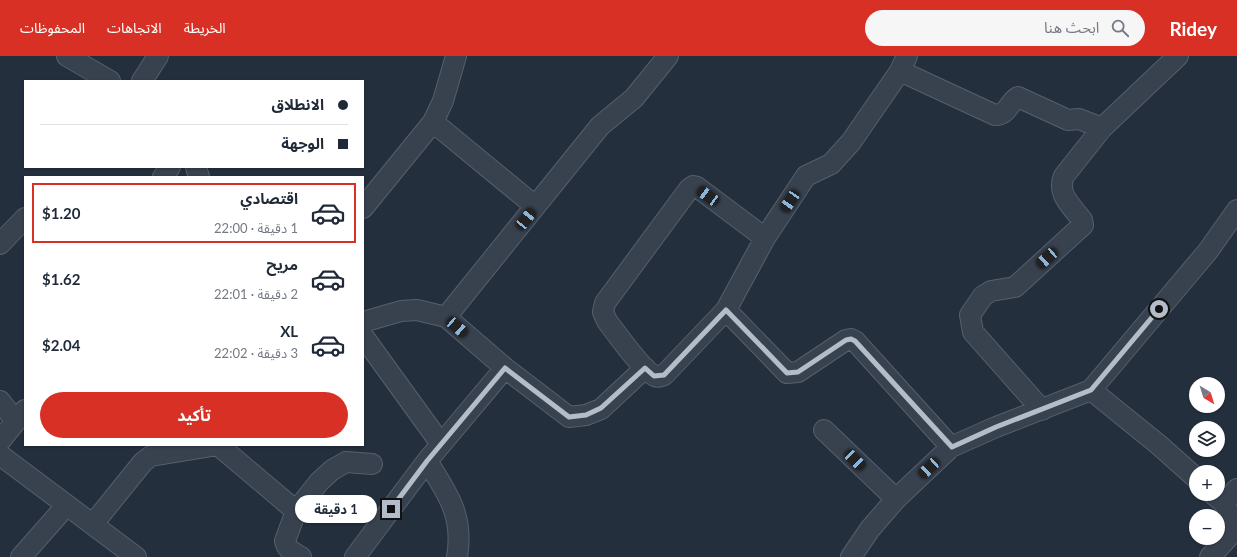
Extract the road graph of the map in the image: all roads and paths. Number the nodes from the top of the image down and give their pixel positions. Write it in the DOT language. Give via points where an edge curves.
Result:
graph roads {
  1 [pos="67,56"];
  2 [pos="158,56"];
  3 [pos="456,56"];
  4 [pos="668,56"];
  5 [pos="1178,56"];
  6 [pos="904,63"];
  7 [pos="108,80"];
  8 [pos="143,80"];
  9 [pos="433,122"];
  10 [pos="1102,128"];
  11 [pos="536,206"];
  12 [pos="364,207"];
  13 [pos="1237,210"];
  14 [pos="24,219"];
  15 [pos="765,238"];
  16 [pos="0,244"];
  17 [pos="726,310"];
  18 [pos="446,317"];
  19 [pos="364,322"];
  20 [pos="364,337"];
  21 [pos="505,368"];
  22 [pos="645,368"];
  23 [pos="1091,390"];
  24 [pos="0,401"];
  25 [pos="1042,410"];
  26 [pos="20,415"];
  27 [pos="824,430"];
  28 [pos="0,441"];
  29 [pos="441,444"];
  30 [pos="212,446"];
  31 [pos="219,446"];
  32 [pos="952,447"];
  33 [pos="0,455"];
  34 [pos="427,461"];
  35 [pos="372,464"];
  36 [pos="1189,472"];
  37 [pos="1225,495"];
  38 [pos="896,499"];
  39 [pos="66,506"];
  40 [pos="296,511"];
  41 [pos="93,524"];
  42 [pos="1236,529"];
  43 [pos="21,557"];
  44 [pos="136,557"];
  45 [pos="301,557"];
  46 [pos="355,557"];
  47 [pos="457,557"];
  48 [pos="852,557"];
  49 [pos="1210,557"];
  1 -- 7 [label="street"];
  2 -- 8 [label="street"];
  3 -- 9 [label="street"];
  4 -- 11 [label="street" via="634,98 600,126"];
  5 -- 10 [label="street"];
  6 -- 10 [label="street" via="995,114 1006,112 1018,97 1068,120 1079,119"];
  6 -- 15 [label="street" via="851,142 831,164 806,176"];
  9 -- 11 [label="street"];
  9 -- 12 [label="street"];
  10 -- 25 [label="street" via="1060,184 1061,191 1082,220 1082,225 1015,287 991,291 983,296 970,315 973,332"];
  11 -- 18 [label="street"];
  13 -- 23 [label="street" via="1208,251"];
  14 -- 16 [label="street"];
  15 -- 17 [label="street"];
  15 -- 22 [label="street" via="696,187 689,189 604,302 603,312 607,320"];
  17 -- 22 [label="street" via="664,375 654,376"];
  17 -- 32 [label="street" via="787,373 798,372 846,340 855,341"];
  18 -- 19 [label="street" via="417,310 401,311"];
  18 -- 21 [label="street"];
  20 -- 29 [label="street"];
  21 -- 22 [label="street" via="569,417 586,415 601,408"];
  21 -- 29 [label="street"];
  23 -- 25 [label="street"];
  23 -- 36 [label="street"];
  24 -- 26 [label="street"];
  25 -- 32 [label="street"];
  26 -- 28 [label="street"];
  27 -- 38 [label="street"];
  29 -- 34 [label="street"];
  30 -- 41 [label="street" via="151,456 143,462"];
  31 -- 40 [label="street"];
  32 -- 38 [label="street"];
  33 -- 39 [label="street"];
  34 -- 46 [label="street"];
  34 -- 47 [label="street" via="450,498 459,524"];
  35 -- 40 [label="street" via="346,462 332,470"];
  37 -- 42 [label="street"];
  38 -- 48 [label="street" via="870,529"];
  39 -- 41 [label="street"];
  39 -- 43 [label="street"];
  40 -- 45 [label="street" via="285,541 289,550"];
  41 -- 44 [label="street"];
  42 -- 49 [label="street"];
}
